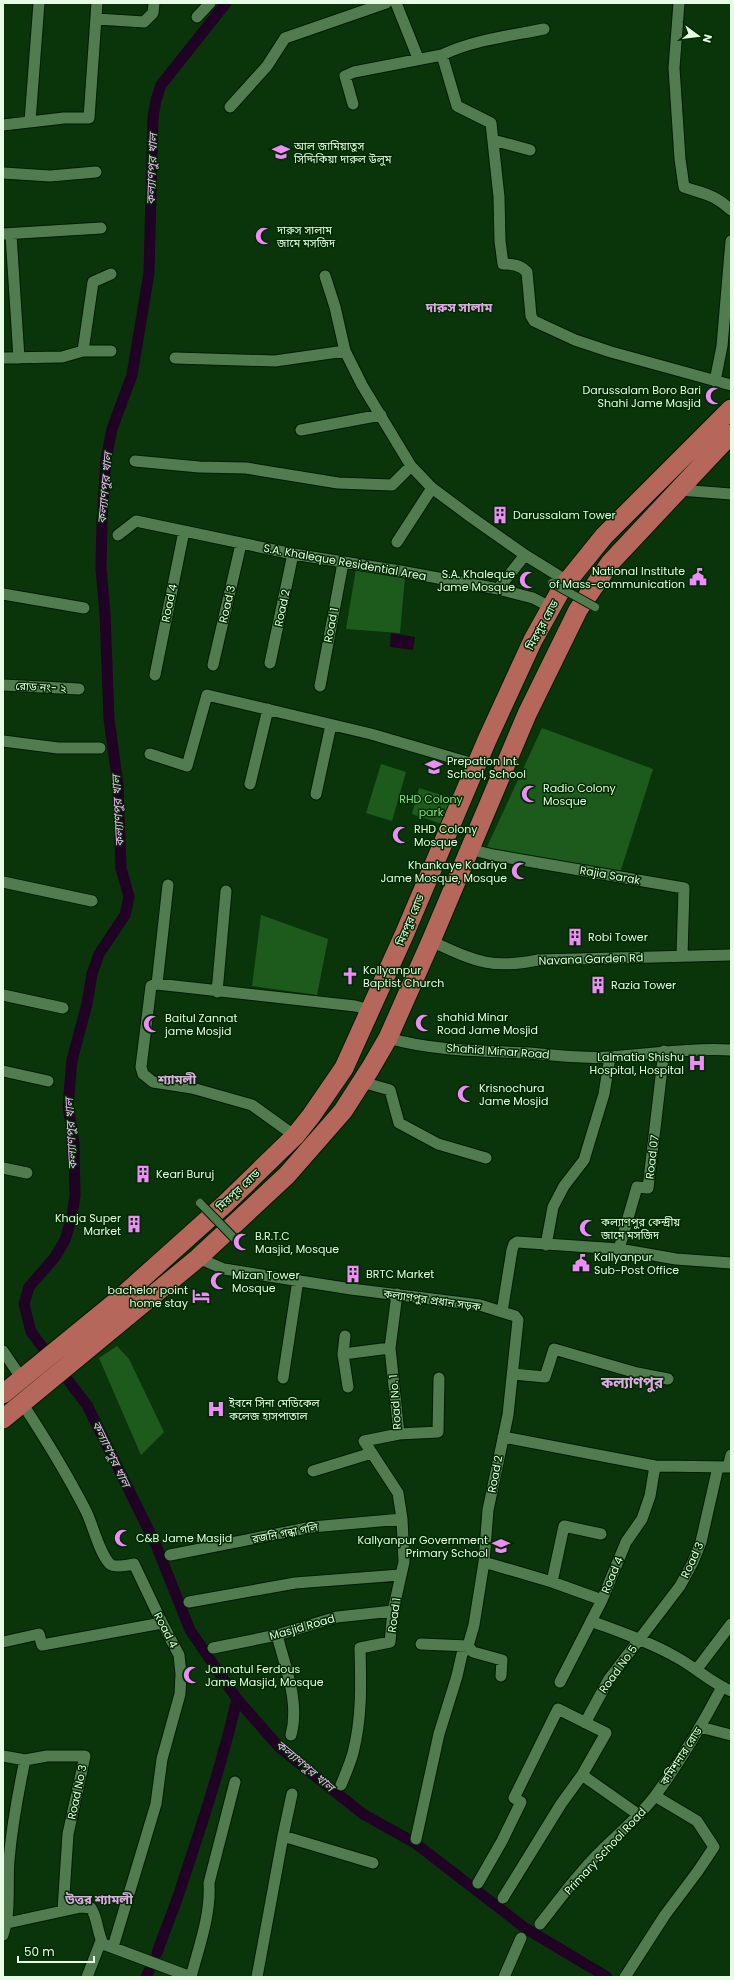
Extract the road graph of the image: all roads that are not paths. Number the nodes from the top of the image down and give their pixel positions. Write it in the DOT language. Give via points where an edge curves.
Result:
graph roads {
  1 [pos="39,3"];
  2 [pos="97,3"];
  3 [pos="154,3"];
  4 [pos="210,3"];
  5 [pos="386,3"];
  6 [pos="396,3"];
  7 [pos="679,3"];
  8 [pos="197,16"];
  9 [pos="97,19"];
  10 [pos="544,29"];
  11 [pos="442,55"];
  12 [pos="418,58"];
  13 [pos="352,104"];
  14 [pos="230,107"];
  15 [pos="30,121"];
  16 [pos="3,124"];
  17 [pos="493,140"];
  18 [pos="530,150"];
  19 [pos="96,172"];
  20 [pos="3,173"];
  21 [pos="731,210"];
  22 [pos="101,228"];
  23 [pos="7,235"];
  24 [pos="731,241"];
  25 [pos="111,274"];
  26 [pos="325,276"];
  27 [pos="83,351"];
  28 [pos="111,351"];
  29 [pos="345,351"];
  30 [pos="3,358"];
  31 [pos="19,358"];
  32 [pos="175,358"];
  33 [pos="715,381"];
  34 [pos="731,385"];
  35 [pos="731,409"];
  36 [pos="381,415"];
  37 [pos="301,430"];
  38 [pos="731,434"];
  39 [pos="135,461"];
  40 [pos="411,466"];
  41 [pos="432,488"];
  42 [pos="679,490"];
  43 [pos="731,494"];
  44 [pos="184,531"];
  45 [pos="118,535"];
  46 [pos="397,542"];
  47 [pos="241,544"];
  48 [pos="293,554"];
  49 [pos="525,555"];
  50 [pos="343,563"];
  51 [pos="560,582"];
  52 [pos="498,589"];
  53 [pos="3,594"];
  54 [pos="595,607"];
  55 [pos="84,608"];
  56 [pos="552,608"];
  57 [pos="572,621"];
  58 [pos="270,663"];
  59 [pos="213,665"];
  60 [pos="155,675"];
  61 [pos="3,685"];
  62 [pos="320,686"];
  63 [pos="79,689"];
  64 [pos="268,709"];
  65 [pos="332,725"];
  66 [pos="3,741"];
  67 [pos="100,748"];
  68 [pos="150,754"];
  69 [pos="477,765"];
  70 [pos="250,784"];
  71 [pos="316,794"];
  72 [pos="470,849"];
  73 [pos="3,882"];
  74 [pos="168,885"];
  75 [pos="226,890"];
  76 [pos="92,901"];
  77 [pos="431,941"];
  78 [pos="731,955"];
  79 [pos="682,956"];
  80 [pos="157,984"];
  81 [pos="217,992"];
  82 [pos="3,995"];
  83 [pos="63,1008"];
  84 [pos="371,1010"];
  85 [pos="388,1038"];
  86 [pos="731,1050"];
  87 [pos="664,1051"];
  88 [pos="610,1057"];
  89 [pos="3,1071"];
  90 [pos="48,1081"];
  91 [pos="362,1082"];
  92 [pos="295,1136"];
  93 [pos="486,1158"];
  94 [pos="3,1168"];
  95 [pos="27,1174"];
  96 [pos="200,1203"];
  97 [pos="235,1239"];
  98 [pos="546,1245"];
  99 [pos="619,1249"];
  100 [pos="198,1258"];
  101 [pos="731,1263"];
  102 [pos="298,1280"];
  103 [pos="397,1294"];
  104 [pos="502,1312"];
  105 [pos="345,1336"];
  106 [pos="390,1348"];
  107 [pos="72,1349"];
  108 [pos="3,1351"];
  109 [pos="343,1354"];
  110 [pos="513,1374"];
  111 [pos="282,1378"];
  112 [pos="439,1378"];
  113 [pos="31,1379"];
  114 [pos="668,1380"];
  115 [pos="348,1387"];
  116 [pos="3,1394"];
  117 [pos="22,1403"];
  118 [pos="3,1419"];
  119 [pos="398,1434"];
  120 [pos="503,1438"];
  121 [pos="371,1452"];
  122 [pos="731,1455"];
  123 [pos="655,1466"];
  124 [pos="726,1467"];
  125 [pos="313,1471"];
  126 [pos="402,1519"];
  127 [pos="601,1534"];
  128 [pos="170,1555"];
  129 [pos="484,1562"];
  130 [pos="400,1574"];
  131 [pos="552,1582"];
  132 [pos="602,1600"];
  133 [pos="189,1602"];
  134 [pos="393,1610"];
  135 [pos="591,1621"];
  136 [pos="162,1623"];
  137 [pos="731,1624"];
  138 [pos="277,1635"];
  139 [pos="639,1640"];
  140 [pos="3,1642"];
  141 [pos="421,1644"];
  142 [pos="468,1646"];
  143 [pos="213,1648"];
  144 [pos="697,1669"];
  145 [pos="501,1676"];
  146 [pos="560,1682"];
  147 [pos="726,1689"];
  148 [pos="585,1723"];
  149 [pos="700,1727"];
  150 [pos="291,1735"];
  151 [pos="731,1735"];
  152 [pos="3,1756"];
  153 [pos="25,1760"];
  154 [pos="582,1775"];
  155 [pos="235,1782"];
  156 [pos="341,1785"];
  157 [pos="292,1794"];
  158 [pos="655,1796"];
  159 [pos="639,1815"];
  160 [pos="284,1836"];
  161 [pos="416,1839"];
  162 [pos="373,1863"];
  163 [pos="478,1883"];
  164 [pos="503,1898"];
  165 [pos="63,1910"];
  166 [pos="5,1924"];
  167 [pos="540,1924"];
  168 [pos="3,1935"];
  169 [pos="521,1938"];
  170 [pos="102,1940"];
  171 [pos="112,1947"];
  172 [pos="87,1977"];
  173 [pos="191,1977"];
  174 [pos="257,1977"];
  175 [pos="504,1977"];
  176 [pos="625,1977"];
  1 -- 15 [label="street"];
  2 -- 9 [label="street"];
  3 -- 9 [label="street" via="153,14 144,22"];
  4 -- 8 [label="street"];
  5 -- 14 [label="street" via="285,38 267,66"];
  6 -- 12 [label="street"];
  7 -- 21 [label="street" via="674,68 684,187 719,199"];
  9 -- 15 [label="street" via="89,118"];
  10 -- 11 [label="street" via="478,42"];
  11 -- 12 [label="street"];
  11 -- 17 [label="street" via="458,106 491,123"];
  12 -- 13 [label="street" via="345,76"];
  15 -- 16 [label="street"];
  17 -- 18 [label="street"];
  17 -- 33 [label="street" via="503,264 515,264 527,272 531,316 534,321 575,340 611,352"];
  19 -- 20 [label="street" via="50,176"];
  22 -- 23 [label="street"];
  23 -- 31 [label="street"];
  24 -- 33 [label="street" via="722,346"];
  25 -- 27 [label="street" via="93,282"];
  26 -- 29 [label="street"];
  27 -- 28 [label="street"];
  27 -- 31 [label="street" via="62,356"];
  29 -- 32 [label="street" via="275,361"];
  29 -- 36 [label="street"];
  30 -- 31 [label="street"];
  33 -- 34 [label="street"];
  35 -- 51 [label="highway, মিরপুর রোড"];
  36 -- 37 [label="street"];
  36 -- 40 [label="street"];
  38 -- 42 [label="highway, মিরপুর রোড"];
  39 -- 40 [label="street" via="246,468 338,483 385,484 392,484"];
  40 -- 41 [label="street"];
  41 -- 46 [label="street"];
  41 -- 49 [label="street"];
  42 -- 43 [label="street"];
  42 -- 57 [label="highway, মিরপুর রোড" via="610,563 591,588"];
  44 -- 45 [label="street, S.A. Khaleque Residential Area" via="136,521"];
  44 -- 47 [label="street, S.A. Khaleque Residential Area"];
  44 -- 60 [label="street, Road 4"];
  47 -- 48 [label="street, S.A. Khaleque Residential Area"];
  47 -- 59 [label="street, Road 3"];
  48 -- 50 [label="street, S.A. Khaleque Residential Area"];
  48 -- 58 [label="street, Road 2"];
  49 -- 51 [label="street"];
  49 -- 52 [label="street"];
  50 -- 52 [label="street, S.A. Khaleque Residential Area"];
  50 -- 62 [label="street, Road 1"];
  51 -- 54 [label="street, bridge"];
  51 -- 56 [label="highway, মিরপুর রোড"];
  52 -- 56 [label="street, S.A. Khaleque Residential Area" via="533,598"];
  53 -- 55 [label="street"];
  56 -- 57 [label="highway"];
  56 -- 69 [label="highway, মিরপুর রোড" via="533,640"];
  57 -- 72 [label="highway, মিরপুর রোড" via="527,714"];
  61 -- 63 [label="street, রোড নং- ২"];
  64 -- 65 [label="street"];
  64 -- 68 [label="street" via="207,695 187,766"];
  64 -- 70 [label="street"];
  65 -- 69 [label="street"];
  65 -- 71 [label="street"];
  66 -- 67 [label="street" via="58,748"];
  69 -- 84 [label="highway, মিরপুর রোড"];
  72 -- 77 [label="highway, মিরপুর রোড"];
  72 -- 79 [label="street, Rajia Sarak" via="684,888"];
  73 -- 76 [label="street"];
  74 -- 80 [label="street"];
  75 -- 81 [label="street"];
  77 -- 79 [label="street, Navana Garden Rd" via="478,961 495,965 538,960"];
  77 -- 85 [label="highway, মিরপুর রোড"];
  78 -- 79 [label="street, Navana Garden Rd"];
  80 -- 81 [label="street"];
  80 -- 92 [label="street" via="151,987 141,1067 147,1079 192,1088 252,1105"];
  81 -- 84 [label="street" via="355,1006"];
  82 -- 83 [label="street"];
  84 -- 92 [label="highway, মিরপুর রোড" via="344,1068"];
  85 -- 88 [label="street, Shahid Minar Road" via="451,1048"];
  85 -- 91 [label="highway, মিরপুর রোড"];
  86 -- 87 [label="street, Shahid Minar Road"];
  87 -- 88 [label="street, Shahid Minar Road"];
  87 -- 99 [label="street, Road 07" via="648,1188 637,1187"];
  88 -- 98 [label="street" via="604,1094 584,1160 564,1186 553,1207"];
  89 -- 90 [label="street"];
  91 -- 93 [label="street" via="390,1090 399,1123 438,1144"];
  91 -- 100 [label="highway, মিরপুর রোড" via="343,1111 287,1175"];
  92 -- 107 [label="highway, মিরপুর রোড" via="225,1204 118,1300"];
  94 -- 95 [label="street"];
  96 -- 97 [label="street, bridge"];
  98 -- 99 [label="street"];
  98 -- 104 [label="street" via="517,1242 514,1244"];
  99 -- 101 [label="street" via="676,1259"];
  100 -- 102 [label="street, কল্যাণপুর প্রধান সড়ক" via="224,1269"];
  100 -- 107 [label="highway, মিরপুর রোড"];
  102 -- 103 [label="street, কল্যাণপুর প্রধান সড়ক"];
  102 -- 111 [label="street"];
  103 -- 104 [label="street, কল্যাণপুর প্রধান সড়ক" via="480,1305"];
  103 -- 106 [label="street, Road No. 1"];
  104 -- 110 [label="street, Road 2" via="515,1316 518,1320"];
  105 -- 109 [label="street"];
  106 -- 109 [label="street"];
  106 -- 119 [label="street, Road No. 1"];
  107 -- 113 [label="highway, মিরপুর রোড"];
  108 -- 113 [label="street"];
  109 -- 115 [label="street"];
  110 -- 114 [label="street" via="545,1376 554,1349"];
  110 -- 120 [label="street, Road 2"];
  112 -- 119 [label="street" via="438,1432"];
  113 -- 116 [label="highway, মিরপুর রোড"];
  113 -- 117 [label="highway, মিরপুর রোড"];
  117 -- 118 [label="highway, মিরপুর রোড"];
  117 -- 136 [label="street, Road 4" via="63,1467 87,1512 104,1555 114,1566 134,1564"];
  119 -- 121 [label="street, Road No. 1" via="364,1441"];
  120 -- 123 [label="street"];
  120 -- 129 [label="street, Road 2" via="488,1510"];
  121 -- 125 [label="street"];
  121 -- 126 [label="street, Road 1" via="398,1493"];
  122 -- 124 [label="street, Road 3"];
  123 -- 124 [label="street"];
  123 -- 132 [label="street, Road 4" via="650,1496 642,1519 626,1542"];
  124 -- 139 [label="street, Road 3" via="693,1562 680,1586"];
  126 -- 128 [label="street, রজনি গন্ধা গলি" via="312,1527"];
  126 -- 130 [label="street, Road 1" via="404,1562"];
  127 -- 131 [label="street" via="564,1526"];
  129 -- 131 [label="street"];
  129 -- 142 [label="street, Road 2"];
  130 -- 133 [label="street" via="295,1583"];
  130 -- 134 [label="street, Road 1"];
  131 -- 132 [label="street"];
  132 -- 135 [label="street, Road 4"];
  134 -- 138 [label="street, Masjid Road" via="337,1617"];
  134 -- 156 [label="street, Road 1" via="390,1642 360,1648 362,1679 359,1726 353,1754"];
  135 -- 139 [label="street, Road No 5"];
  135 -- 146 [label="street, Road 4"];
  136 -- 140 [label="street" via="42,1644 40,1634"];
  136 -- 171 [label="street, Road 4" via="179,1655 182,1674 180,1694 162,1759 156,1804"];
  137 -- 144 [label="street"];
  138 -- 143 [label="street, Masjid Road"];
  138 -- 150 [label="street" via="293,1701"];
  139 -- 144 [label="street"];
  139 -- 148 [label="street, Road No 5" via="609,1679"];
  141 -- 142 [label="street"];
  142 -- 145 [label="street" via="473,1652 502,1660"];
  142 -- 161 [label="street, Road 2" via="462,1654 439,1734"];
  144 -- 147 [label="street"];
  147 -- 149 [label="street, কমিশনার রোড"];
  148 -- 154 [label="street" via="606,1733"];
  148 -- 163 [label="street" via="558,1710 514,1798 521,1802"];
  149 -- 151 [label="street"];
  149 -- 158 [label="street, কমিশনার রোড"];
  152 -- 153 [label="street, Road No 3"];
  153 -- 165 [label="street, Road No 3" via="48,1756 85,1756 68,1834"];
  153 -- 166 [label="street" via="17,1795 9,1860"];
  154 -- 159 [label="street"];
  154 -- 164 [label="street"];
  155 -- 173 [label="street" via="209,1883 207,1919"];
  157 -- 160 [label="street"];
  158 -- 159 [label="street, Primary School Road"];
  158 -- 176 [label="street, কমিশনার রোড" via="697,1821 714,1846"];
  159 -- 167 [label="street, Primary School Road" via="602,1850"];
  160 -- 162 [label="street"];
  160 -- 174 [label="street"];
  165 -- 166 [label="street"];
  165 -- 170 [label="street" via="91,1908"];
  166 -- 168 [label="street"];
  169 -- 175 [label="street"];
  170 -- 171 [label="street" via="103,1944"];
  170 -- 172 [label="street"];
  171 -- 173 [label="street"];
}
